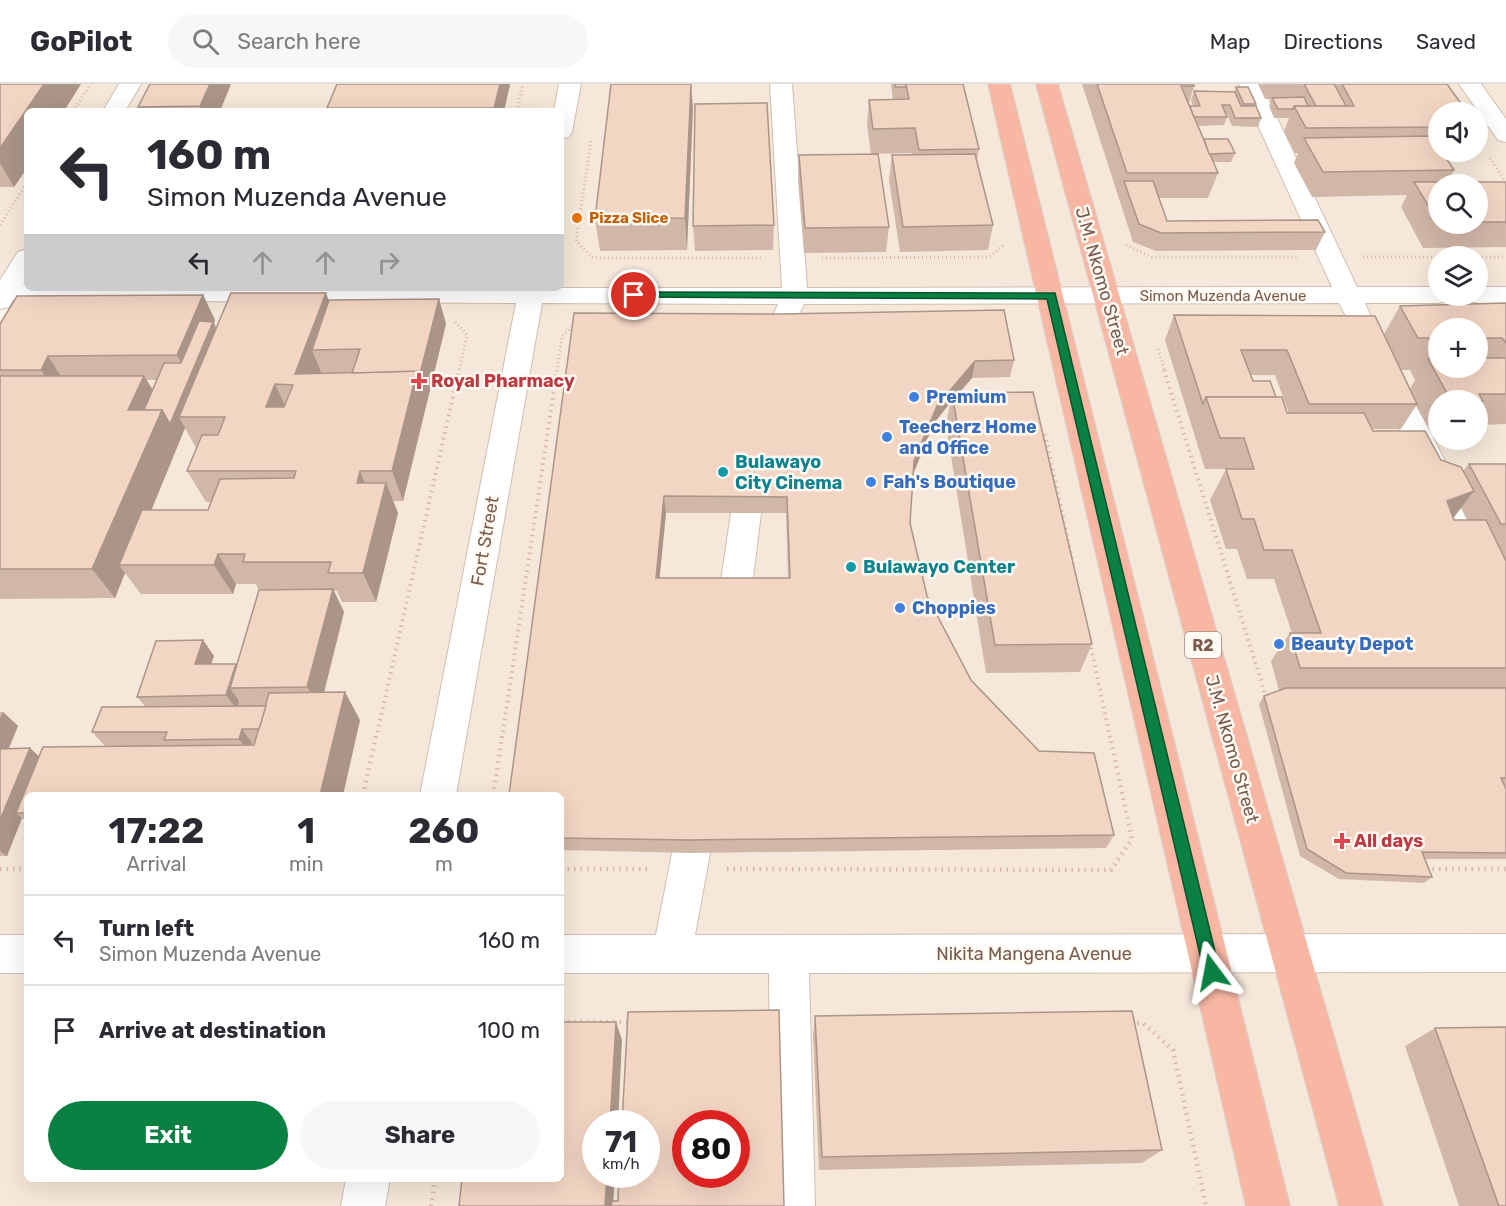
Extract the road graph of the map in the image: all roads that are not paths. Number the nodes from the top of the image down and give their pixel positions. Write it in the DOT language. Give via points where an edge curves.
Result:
graph roads {
  1 [pos="130,84"];
  2 [pos="570,84"];
  3 [pos="781,84"];
  4 [pos="999,84"];
  5 [pos="1047,84"];
  6 [pos="1250,84"];
  7 [pos="1470,84"];
  8 [pos="116,108"];
  9 [pos="564,116"];
  10 [pos="1506,135"];
  11 [pos="24,262"];
  12 [pos="532,291"];
  13 [pos="2,295"];
  14 [pos="1348,295"];
  15 [pos="1428,295"];
  16 [pos="1488,295"];
  17 [pos="1506,295"];
  18 [pos="795,296"];
  19 [pos="1052,296"];
  20 [pos="1106,296"];
  21 [pos="780,331"];
  22 [pos="746,513"];
  23 [pos="735,594"];
  24 [pos="1506,614"];
  25 [pos="439,792"];
  26 [pos="689,861"];
  27 [pos="1208,953"];
  28 [pos="1290,953"];
  29 [pos="1506,953"];
  30 [pos="0,954"];
  31 [pos="24,954"];
  32 [pos="564,954"];
  33 [pos="672,955"];
  34 [pos="789,955"];
  35 [pos="367,1182"];
  36 [pos="363,1206"];
  37 [pos="793,1206"];
  38 [pos="1268,1206"];
  39 [pos="1361,1206"];
  1 -- 8 [label="street"];
  2 -- 9 [label="street"];
  3 -- 18 [label="street"];
  4 -- 19 [label="highway"];
  5 -- 20 [label="highway, J.M. Nkomo Street / R2"];
  6 -- 14 [label="street"];
  7 -- 10 [label="street"];
  11 -- 13 [label="street"];
  12 -- 13 [label="street, Simon Muzenda Avenue"];
  12 -- 18 [label="street, Simon Muzenda Avenue"];
  12 -- 25 [label="street, Fort Street"];
  14 -- 15 [label="street, Simon Muzenda Avenue"];
  14 -- 20 [label="street, Simon Muzenda Avenue"];
  14 -- 24 [label="street"];
  16 -- 17 [label="street"];
  18 -- 19 [label="street, Simon Muzenda Avenue"];
  18 -- 21 [label="street"];
  19 -- 20 [label="street, Simon Muzenda Avenue"];
  19 -- 27 [label="highway"];
  20 -- 28 [label="highway, J.M. Nkomo Street / R2"];
  22 -- 23 [label="street"];
  26 -- 33 [label="street"];
  27 -- 28 [label="street, Nikita Mangena Avenue"];
  27 -- 34 [label="street, Nikita Mangena Avenue"];
  27 -- 38 [label="highway"];
  28 -- 29 [label="street, Nikita Mangena Avenue"];
  28 -- 39 [label="highway, J.M. Nkomo Street / R2"];
  30 -- 31 [label="street"];
  32 -- 33 [label="street, Nikita Mangena Avenue"];
  33 -- 34 [label="street, Nikita Mangena Avenue"];
  34 -- 37 [label="street"];
  35 -- 36 [label="street"];
}
